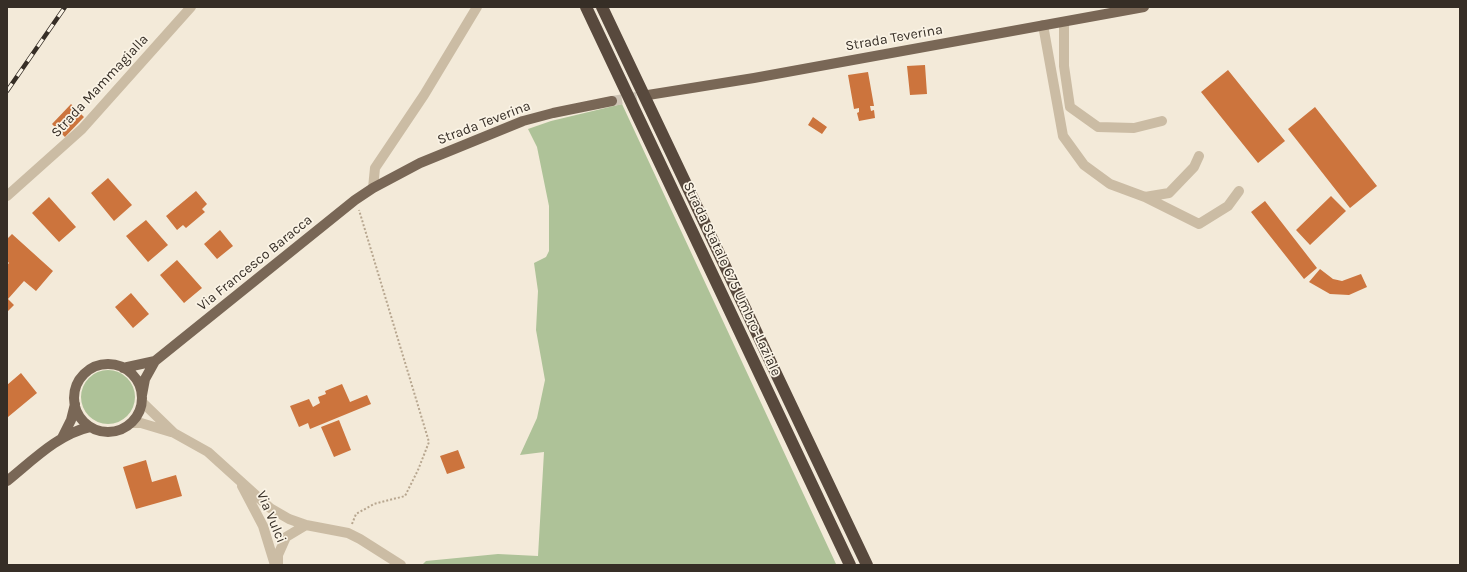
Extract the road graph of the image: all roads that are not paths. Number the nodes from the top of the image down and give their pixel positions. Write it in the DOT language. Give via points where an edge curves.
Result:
graph roads {
  1 [pos="191,7"];
  2 [pos="477,7"];
  3 [pos="586,7"];
  4 [pos="602,7"];
  5 [pos="1144,7"];
  6 [pos="1064,22"];
  7 [pos="1044,25"];
  8 [pos="648,95"];
  9 [pos="612,101"];
  10 [pos="1162,121"];
  11 [pos="1199,156"];
  12 [pos="372,188"];
  13 [pos="1239,191"];
  14 [pos="7,196"];
  15 [pos="1145,197"];
  16 [pos="156,361"];
  17 [pos="124,368"];
  18 [pos="142,398"];
  19 [pos="75,404"];
  20 [pos="132,423"];
  21 [pos="90,426"];
  22 [pos="174,433"];
  23 [pos="62,438"];
  24 [pos="239,480"];
  25 [pos="7,481"];
  26 [pos="306,525"];
  27 [pos="275,565"];
  28 [pos="278,565"];
  29 [pos="401,565"];
  30 [pos="850,565"];
  31 [pos="866,565"];
  1 -- 14 [label="street, Strada Mammagialla" via="82,129"];
  2 -- 12 [label="street" via="424,95 375,168"];
  3 -- 30 [label="highway, Strada Statale 675 Umbro-Laziale"];
  4 -- 31 [label="highway, Strada Statale 675 Umbro-Laziale"];
  5 -- 6 [label="main road, Strada Teverina"];
  6 -- 7 [label="main road, Strada Teverina"];
  6 -- 10 [label="street" via="1064,66 1070,107 1098,127 1134,128"];
  7 -- 8 [label="main road, Strada Teverina"];
  7 -- 15 [label="street" via="1063,136 1084,165 1110,184"];
  9 -- 12 [label="main road, Strada Teverina" via="523,121 420,163"];
  11 -- 15 [label="street" via="1194,167 1170,193"];
  12 -- 16 [label="main road, Via Francesco Baracca"];
  13 -- 15 [label="street" via="1228,206 1199,224"];
  16 -- 17 [label="main road, Via Francesco Baracca"];
  16 -- 18 [label="main road, Via Francesco Baracca" via="145,379"];
  17 -- 18 [label="main road" via="139,384"];
  17 -- 19 [label="main road" via="112,365 99,366 88,371 80,380 75,392"];
  18 -- 20 [label="main road" via="140,410"];
  18 -- 22 [label="street"];
  19 -- 21 [label="main road" via="80,417"];
  19 -- 23 [label="main road"];
  20 -- 21 [label="main road" via="111,432 100,431"];
  20 -- 22 [label="street" via="142,423"];
  21 -- 23 [label="main road"];
  22 -- 24 [label="street" via="208,452"];
  23 -- 25 [label="main road"];
  24 -- 26 [label="street" via="270,508"];
  24 -- 27 [label="street, Via Vulci" via="263,526"];
  26 -- 28 [label="street" via="286,536 278,555"];
  26 -- 29 [label="street" via="348,533 360,538"];
}
